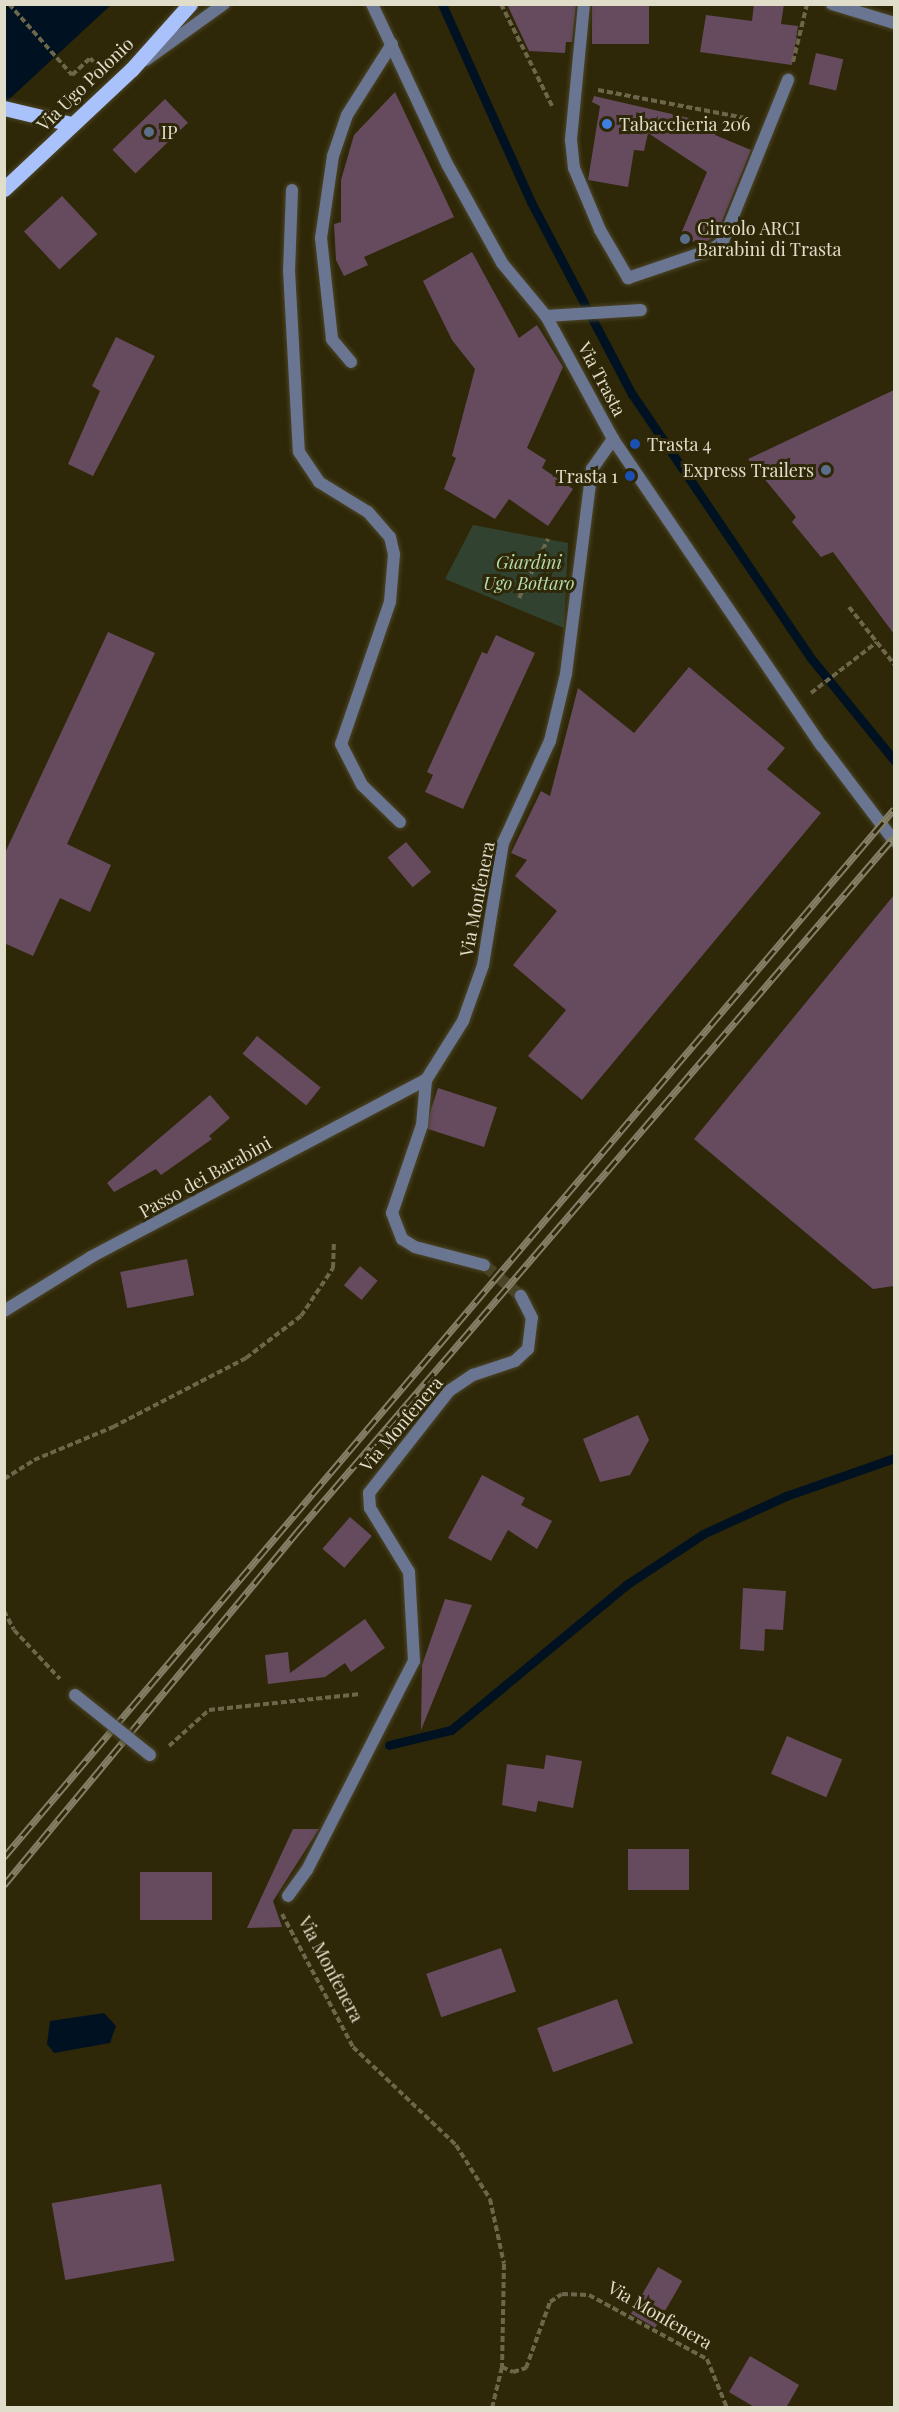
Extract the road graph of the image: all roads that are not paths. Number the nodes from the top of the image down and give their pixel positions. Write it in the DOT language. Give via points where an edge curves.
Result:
graph roads {
  1 [pos="190,4"];
  2 [pos="224,4"];
  3 [pos="584,4"];
  4 [pos="832,4"];
  5 [pos="376,6"];
  6 [pos="894,23"];
  7 [pos="392,44"];
  8 [pos="132,69"];
  9 [pos="788,80"];
  10 [pos="4,108"];
  11 [pos="71,124"];
  12 [pos="4,189"];
  13 [pos="292,190"];
  14 [pos="641,310"];
  15 [pos="546,316"];
  16 [pos="351,362"];
  17 [pos="613,440"];
  18 [pos="400,822"];
  19 [pos="894,841"];
  20 [pos="426,1080"];
  21 [pos="484,1265"];
  22 [pos="521,1296"];
  23 [pos="4,1311"];
  24 [pos="75,1695"];
  25 [pos="150,1755"];
  26 [pos="288,1896"];
  1 -- 8 [label="main road, Via Ugo Polonio"];
  2 -- 8 [label="street"];
  3 -- 9 [label="street" via="571,140 574,168 600,230 628,278 723,241"];
  4 -- 6 [label="street"];
  5 -- 7 [label="street, Via Trasta"];
  7 -- 15 [label="street, Via Trasta" via="447,164 497,253"];
  7 -- 16 [label="street" via="347,115 333,156 321,238 332,339"];
  8 -- 11 [label="main road, Via Ugo Polonio"];
  10 -- 11 [label="main road"];
  11 -- 12 [label="main road, Via Ugo Polonio"];
  13 -- 18 [label="street" via="289,270 299,452 319,482 368,512 390,537 394,554 390,602 341,744 362,785"];
  14 -- 15 [label="street"];
  15 -- 17 [label="street, Via Trasta"];
  17 -- 19 [label="street, Via Trasta" via="822,746"];
  17 -- 20 [label="street, Via Monfenera" via="592,469 566,674 550,741 503,843 490,936 464,1021"];
  20 -- 21 [label="street, Via Monfenera" via="422,1125 393,1224 402,1239 426,1252"];
  20 -- 23 [label="street, Passo dei Barabini" via="91,1257"];
  22 -- 26 [label="street, Via Monfenera" via="532,1318 528,1349 515,1361 472,1375 449,1391 369,1493 370,1508 409,1572 414,1661 307,1870"];
  24 -- 25 [label="street, bridge"];
}
